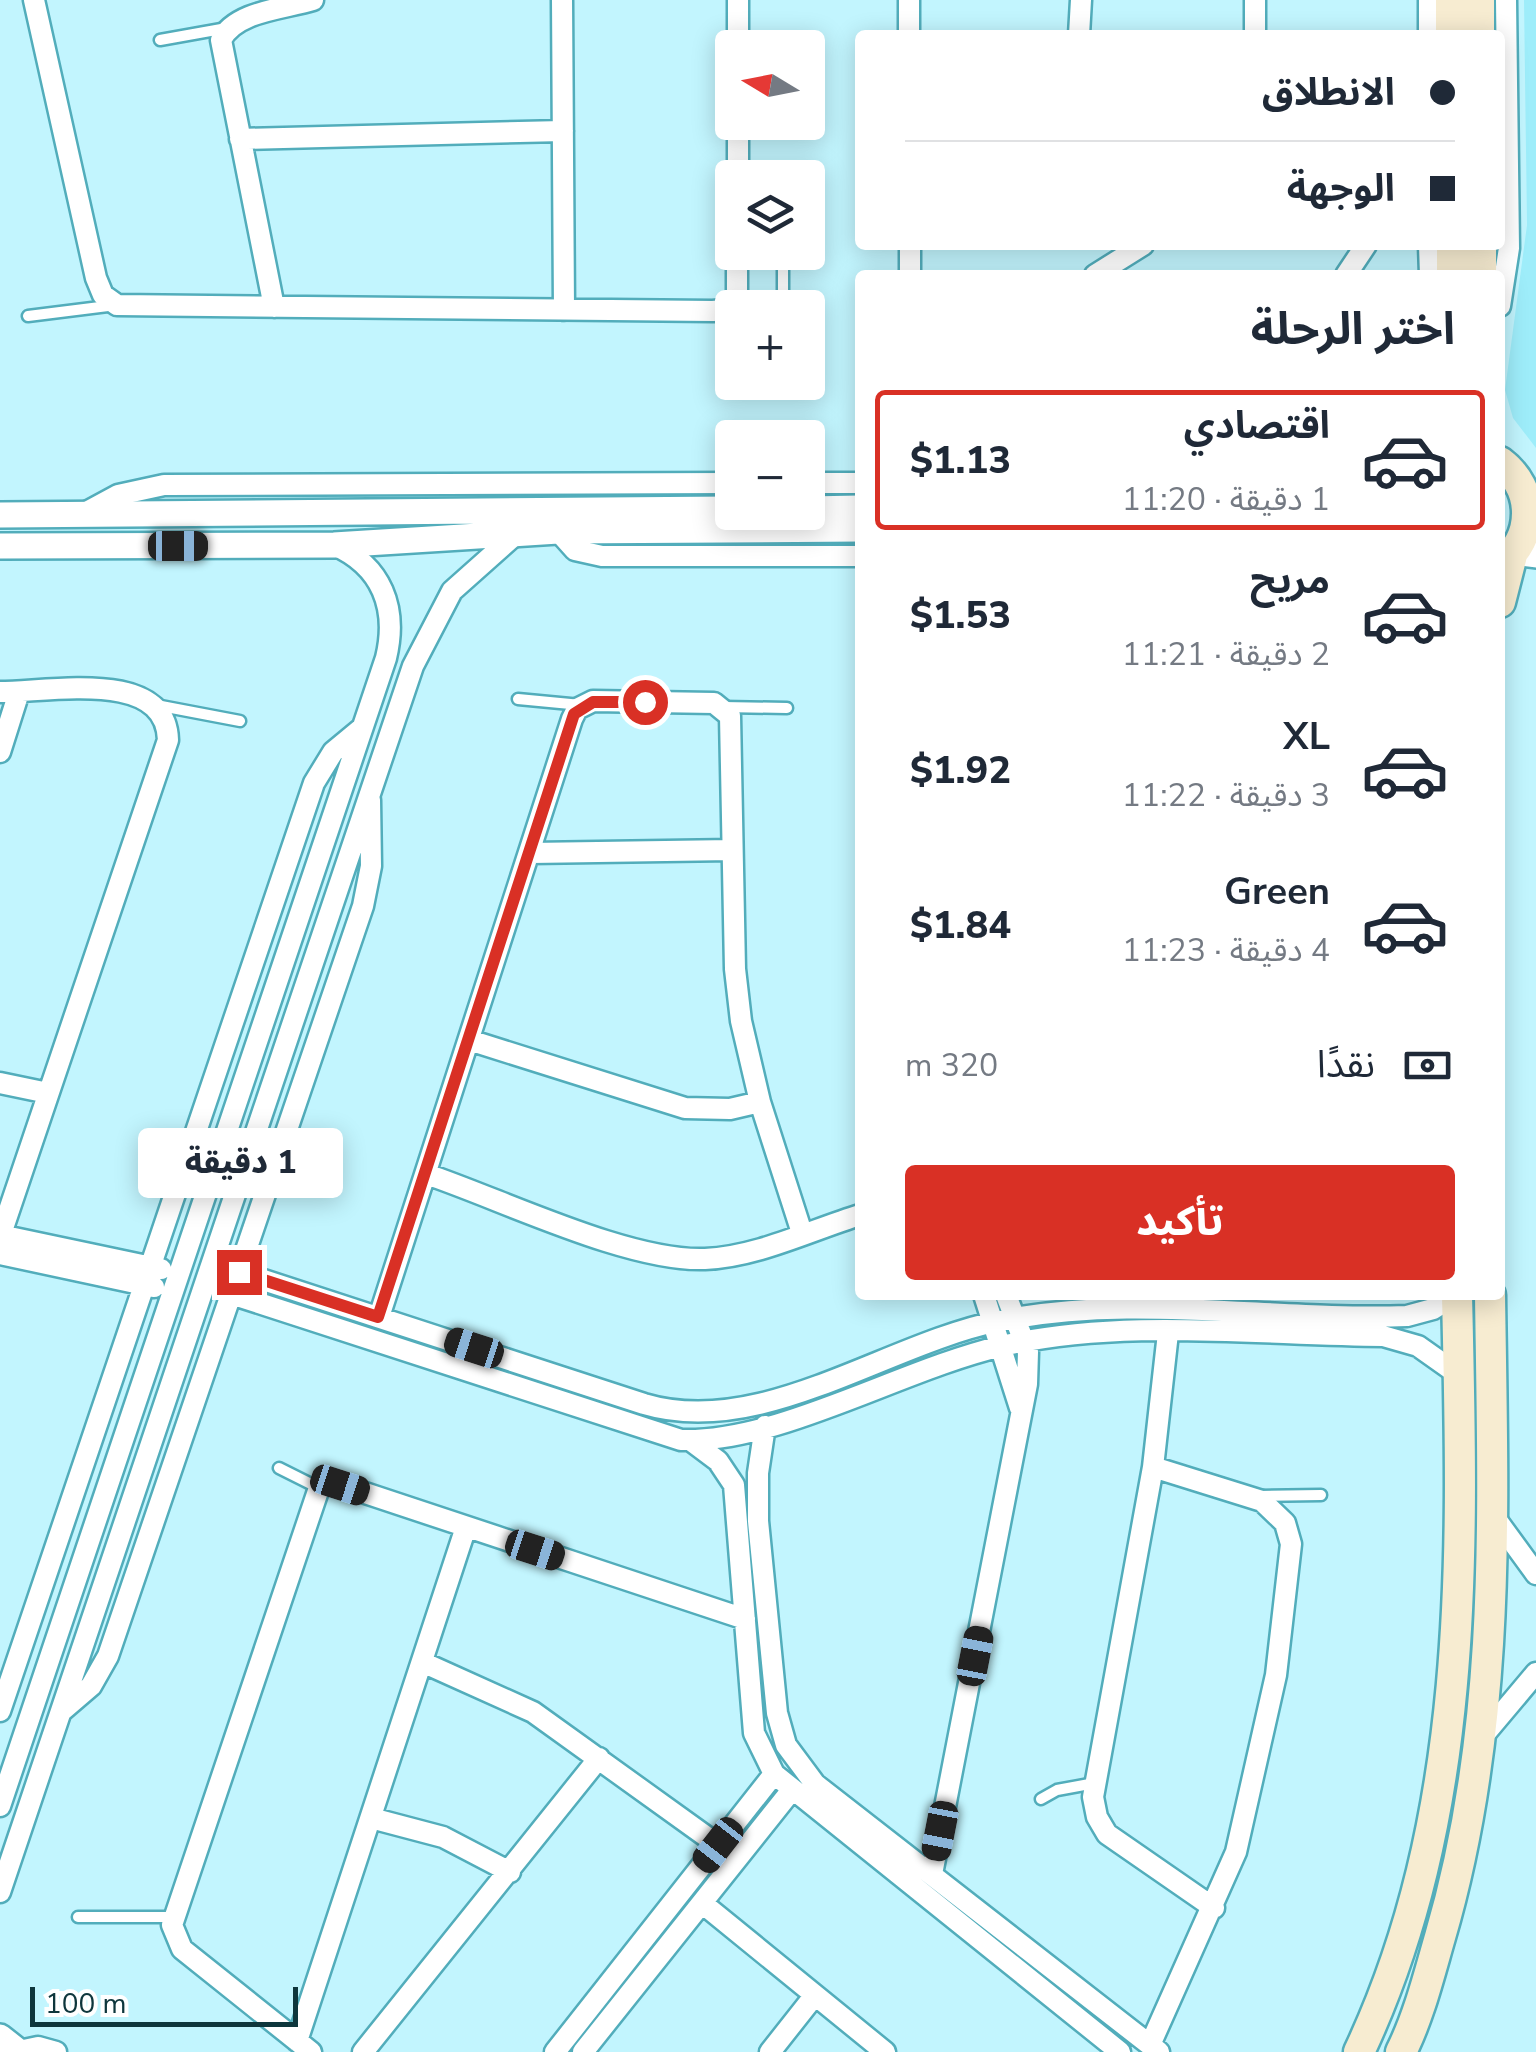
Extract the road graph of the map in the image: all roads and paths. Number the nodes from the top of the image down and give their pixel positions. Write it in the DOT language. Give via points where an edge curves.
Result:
graph roads {
  1 [pos="34,0"];
  2 [pos="313,0"];
  3 [pos="562,0"];
  4 [pos="738,0"];
  5 [pos="909,0"];
  6 [pos="1081,0"];
  7 [pos="1256,0"];
  8 [pos="1429,0"];
  9 [pos="1451,0"];
  10 [pos="1479,0"];
  11 [pos="1506,0"];
  12 [pos="227,28"];
  13 [pos="738,30"];
  14 [pos="909,30"];
  15 [pos="1079,30"];
  16 [pos="1255,30"];
  17 [pos="1429,30"];
  18 [pos="1451,30"];
  19 [pos="1479,30"];
  20 [pos="160,40"];
  21 [pos="563,131"];
  22 [pos="240,138"];
  23 [pos="1135,250"];
  24 [pos="1103,270"];
  25 [pos="1505,274"];
  26 [pos="116,304"];
  27 [pos="274,307"];
  28 [pos="564,310"];
  29 [pos="715,310"];
  30 [pos="28,316"];
  31 [pos="1505,464"];
  32 [pos="825,483"];
  33 [pos="855,483"];
  34 [pos="715,484"];
  35 [pos="1531,499"];
  36 [pos="825,508"];
  37 [pos="855,508"];
  38 [pos="715,509"];
  39 [pos="0,515"];
  40 [pos="79,516"];
  41 [pos="855,530"];
  42 [pos="558,531"];
  43 [pos="516,534"];
  44 [pos="334,545"];
  45 [pos="0,546"];
  46 [pos="855,556"];
  47 [pos="1516,557"];
  48 [pos="1505,588"];
  49 [pos="10,692"];
  50 [pos="518,699"];
  51 [pos="156,705"];
  52 [pos="582,706"];
  53 [pos="723,707"];
  54 [pos="787,708"];
  55 [pos="240,721"];
  56 [pos="362,728"];
  57 [pos="0,752"];
  58 [pos="370,788"];
  59 [pos="732,850"];
  60 [pos="530,853"];
  61 [pos="470,1040"];
  62 [pos="0,1082"];
  63 [pos="48,1093"];
  64 [pos="760,1102"];
  65 [pos="426,1174"];
  66 [pos="855,1217"];
  67 [pos="802,1234"];
  68 [pos="0,1235"];
  69 [pos="0,1254"];
  70 [pos="239,1272"];
  71 [pos="147,1276"];
  72 [pos="175,1282"];
  73 [pos="231,1294"];
  74 [pos="988,1300"];
  75 [pos="1006,1300"];
  76 [pos="1448,1300"];
  77 [pos="1456,1300"];
  78 [pos="1490,1300"];
  79 [pos="1143,1302"];
  80 [pos="1285,1304"];
  81 [pos="378,1317"];
  82 [pos="1004,1320"];
  83 [pos="1168,1333"];
  84 [pos="1024,1342"];
  85 [pos="1001,1347"];
  86 [pos="1459,1375"];
  87 [pos="1022,1415"];
  88 [pos="765,1426"];
  89 [pos="690,1440"];
  90 [pos="1154,1467"];
  91 [pos="279,1468"];
  92 [pos="319,1488"];
  93 [pos="1321,1495"];
  94 [pos="1250,1496"];
  95 [pos="1493,1515"];
  96 [pos="466,1527"];
  97 [pos="1536,1574"];
  98 [pos="744,1619"];
  99 [pos="422,1662"];
  100 [pos="1536,1673"];
  101 [pos="0,1711"];
  102 [pos="61,1711"];
  103 [pos="1483,1736"];
  104 [pos="600,1758"];
  105 [pos="774,1774"];
  106 [pos="1095,1783"];
  107 [pos="791,1792"];
  108 [pos="1041,1799"];
  109 [pos="0,1806"];
  110 [pos="370,1818"];
  111 [pos="718,1845"];
  112 [pos="510,1872"];
  113 [pos="932,1874"];
  114 [pos="0,1892"];
  115 [pos="702,1903"];
  116 [pos="1214,1908"];
  117 [pos="78,1917"];
  118 [pos="173,1917"];
  119 [pos="816,1995"];
  120 [pos="0,2037"];
  121 [pos="304,2046"];
  122 [pos="1154,2049"];
  123 [pos="19,2052"];
  124 [pos="56,2052"];
  125 [pos="363,2052"];
  126 [pos="555,2052"];
  127 [pos="583,2052"];
  128 [pos="770,2052"];
  129 [pos="885,2052"];
  130 [pos="1120,2052"];
  131 [pos="1359,2052"];
  132 [pos="1401,2052"];
  1 -- 26 [label="street" via="96,278"];
  2 -- 12 [label="street"];
  3 -- 21 [label="street"];
  4 -- 13 [label="street"];
  5 -- 14 [label="street"];
  6 -- 15 [label="street"];
  7 -- 16 [label="street"];
  8 -- 17 [label="street"];
  9 -- 18 [label="main road"];
  10 -- 19 [label="main road"];
  11 -- 25 [label="street"];
  12 -- 20 [label="lane"];
  12 -- 22 [label="street" via="222,53"];
  21 -- 22 [label="street"];
  21 -- 28 [label="street"];
  22 -- 27 [label="street"];
  23 -- 24 [label="street"];
  26 -- 27 [label="street"];
  26 -- 30 [label="lane"];
  27 -- 28 [label="street"];
  28 -- 29 [label="street"];
  31 -- 35 [label="main road"];
  32 -- 33 [label="street"];
  34 -- 40 [label="street" via="164,485 118,495"];
  35 -- 47 [label="main road"];
  36 -- 37 [label="street"];
  38 -- 40 [label="street"];
  39 -- 40 [label="street"];
  41 -- 42 [label="street"];
  42 -- 43 [label="street"];
  42 -- 46 [label="street" via="575,550 602,556"];
  43 -- 44 [label="street"];
  43 -- 58 [label="street" via="471,570 436,614"];
  44 -- 45 [label="street"];
  44 -- 56 [label="street" via="371,570 391,621"];
  47 -- 48 [label="main road"];
  49 -- 51 [label="street" via="134,692"];
  49 -- 57 [label="street"];
  50 -- 52 [label="lane"];
  51 -- 55 [label="lane"];
  51 -- 63 [label="street" via="168,740"];
  52 -- 53 [label="street" via="611,701"];
  52 -- 60 [label="street" via="570,724"];
  53 -- 54 [label="lane"];
  53 -- 59 [label="street" via="731,721"];
  56 -- 71 [label="street" via="333,752 314,783"];
  56 -- 72 [label="street"];
  58 -- 70 [label="street" via="372,856 363,906"];
  58 -- 102 [label="street"];
  59 -- 60 [label="street"];
  59 -- 64 [label="street" via="739,1004"];
  60 -- 61 [label="street"];
  61 -- 64 [label="street" via="685,1108 730,1110"];
  61 -- 65 [label="street"];
  62 -- 63 [label="street"];
  63 -- 68 [label="street"];
  64 -- 67 [label="street"];
  65 -- 67 [label="street" via="655,1254 708,1259"];
  65 -- 81 [label="street"];
  66 -- 67 [label="street"];
  68 -- 71 [label="street"];
  69 -- 71 [label="street"];
  70 -- 73 [label="street"];
  70 -- 81 [label="street"];
  71 -- 72 [label="street"];
  71 -- 101 [label="street"];
  72 -- 109 [label="street"];
  73 -- 89 [label="street"];
  73 -- 102 [label="street" via="108,1656 91,1686"];
  74 -- 82 [label="street"];
  75 -- 82 [label="street"];
  76 -- 80 [label="street" via="1407,1316"];
  77 -- 86 [label="main road"];
  78 -- 95 [label="main road"];
  79 -- 80 [label="street"];
  79 -- 82 [label="street"];
  81 -- 82 [label="street" via="644,1404 704,1414 754,1405"];
  82 -- 84 [label="street"];
  82 -- 85 [label="street"];
  83 -- 84 [label="street"];
  83 -- 86 [label="street" via="1383,1336 1418,1346"];
  83 -- 90 [label="street"];
  84 -- 85 [label="street"];
  84 -- 87 [label="street" via="1029,1361"];
  85 -- 87 [label="street"];
  85 -- 88 [label="street"];
  86 -- 131 [label="main road" via="1459,1643 1446,1750 1407,1932"];
  87 -- 113 [label="street"];
  88 -- 89 [label="street" via="720,1440"];
  88 -- 113 [label="street" via="758,1521 780,1730 815,1784"];
  89 -- 98 [label="street" via="734,1485"];
  90 -- 94 [label="street"];
  90 -- 106 [label="street"];
  91 -- 92 [label="lane"];
  92 -- 96 [label="street" via="334,1483"];
  92 -- 118 [label="street"];
  93 -- 94 [label="lane"];
  94 -- 116 [label="street" via="1285,1522 1291,1555 1266,1734 1236,1852"];
  95 -- 97 [label="street"];
  95 -- 103 [label="main road"];
  96 -- 98 [label="street"];
  96 -- 99 [label="street"];
  98 -- 105 [label="street" via="754,1733"];
  99 -- 104 [label="street" via="509,1699"];
  99 -- 110 [label="street"];
  100 -- 103 [label="street"];
  102 -- 114 [label="street"];
  103 -- 132 [label="main road" via="1448,1912"];
  104 -- 111 [label="street"];
  104 -- 112 [label="street"];
  105 -- 107 [label="street"];
  105 -- 111 [label="street"];
  106 -- 108 [label="lane"];
  106 -- 116 [label="street" via="1094,1807 1107,1834"];
  107 -- 115 [label="street"];
  107 -- 130 [label="street"];
  110 -- 112 [label="street" via="444,1837"];
  110 -- 121 [label="street"];
  111 -- 126 [label="street"];
  112 -- 125 [label="street"];
  113 -- 122 [label="street"];
  115 -- 119 [label="street"];
  115 -- 127 [label="street"];
  116 -- 122 [label="street"];
  117 -- 118 [label="lane"];
  118 -- 121 [label="street" via="182,1949"];
  119 -- 128 [label="street"];
  119 -- 129 [label="street"];
  120 -- 123 [label="street"];
  123 -- 124 [label="street"];
}
